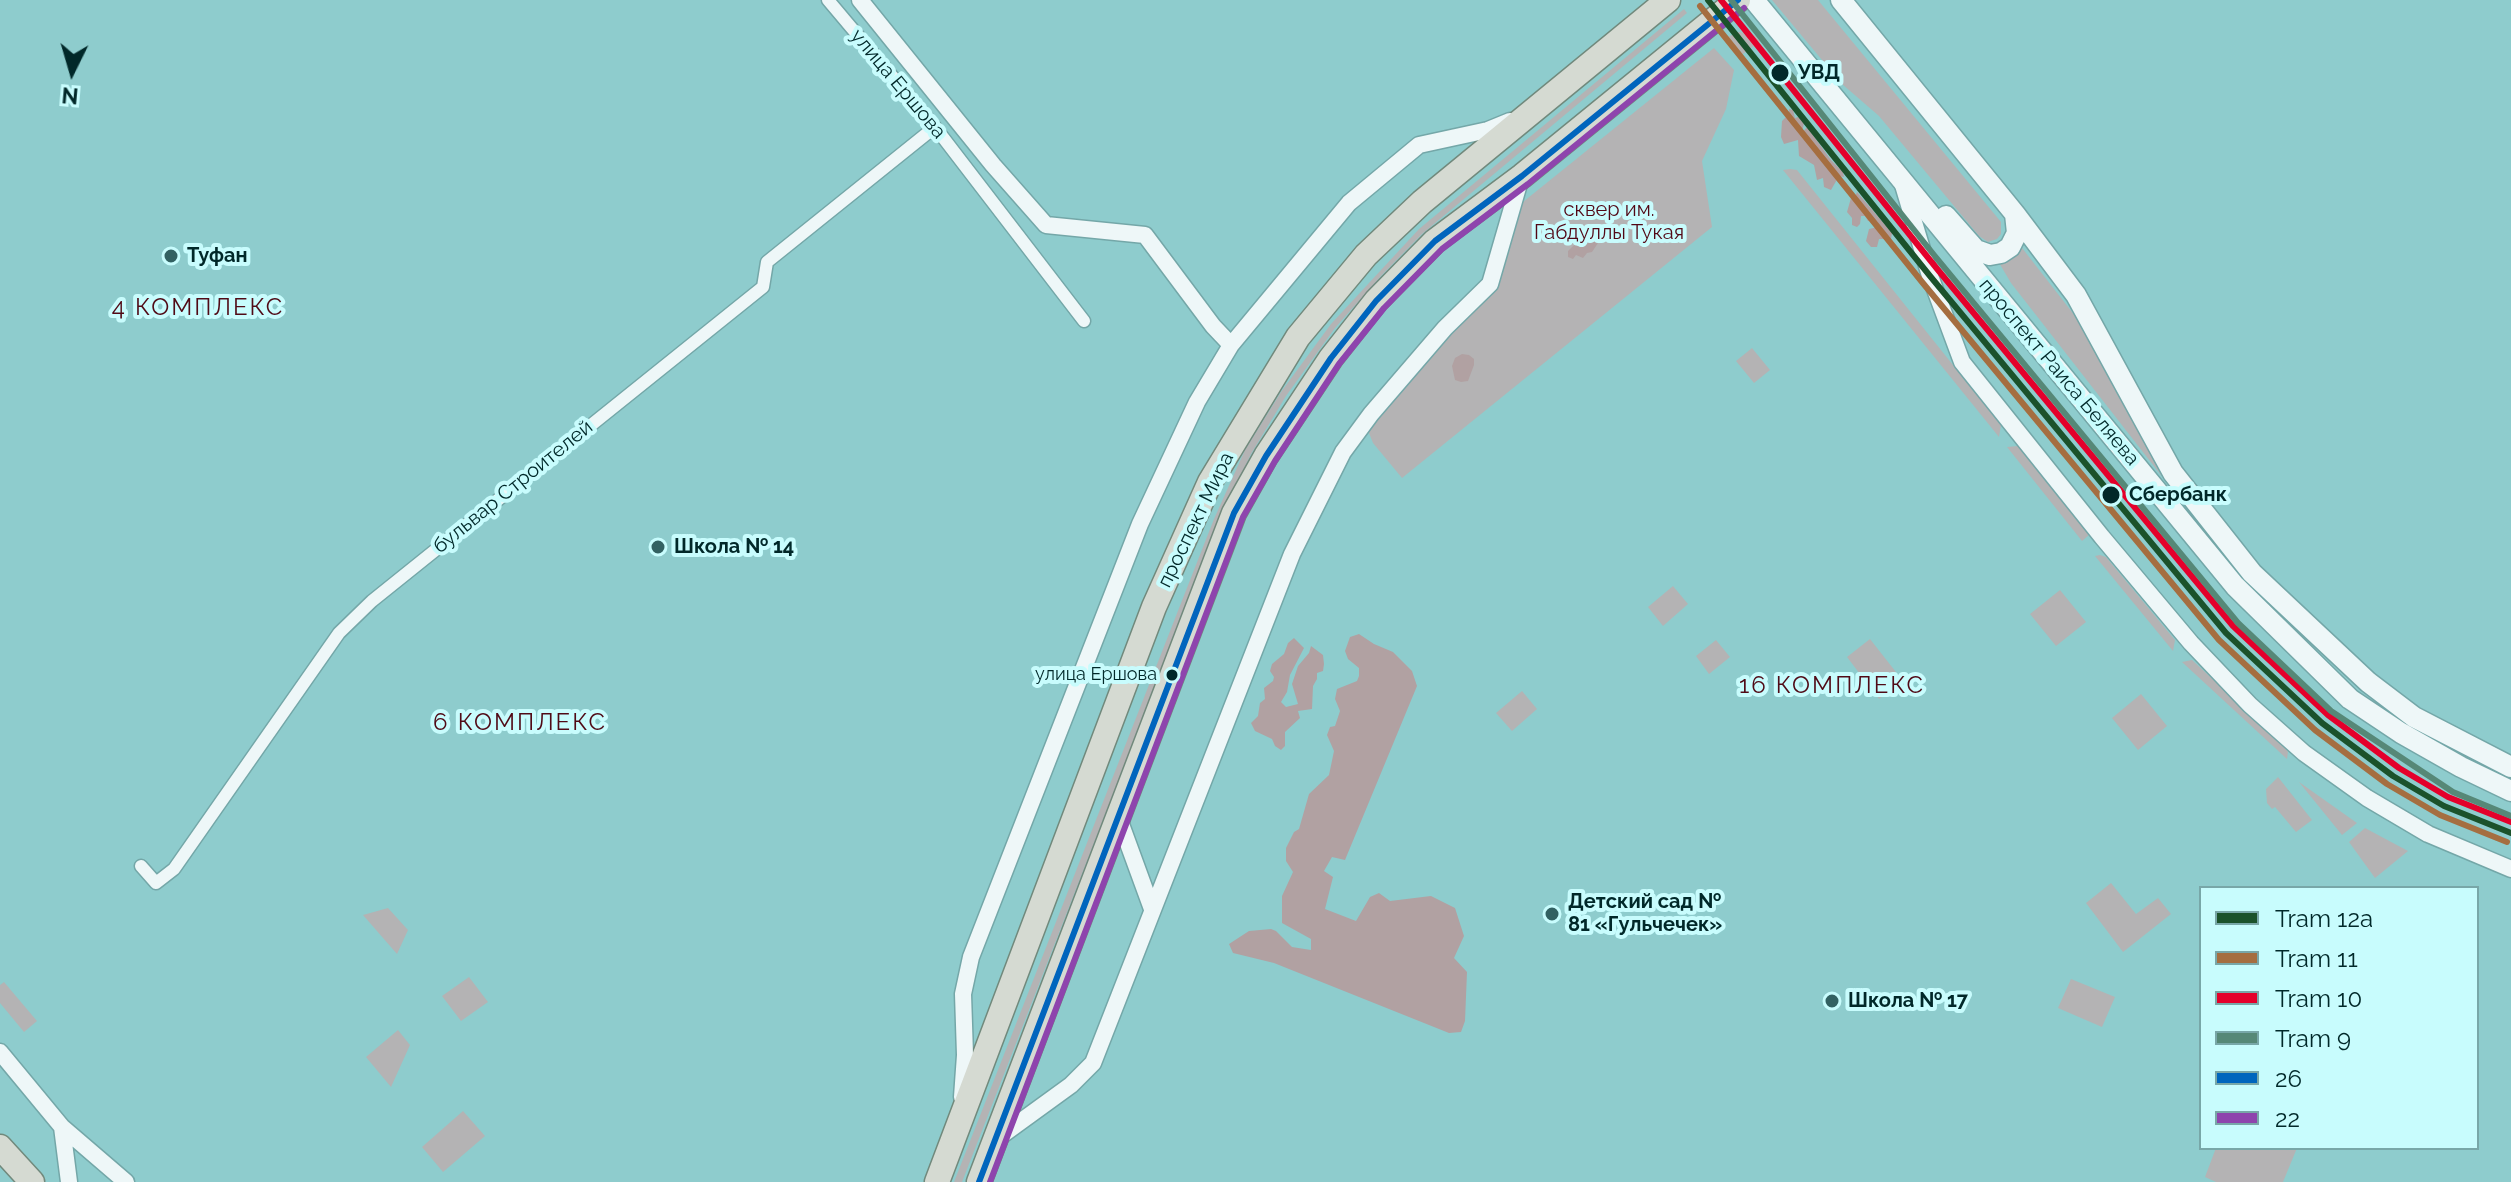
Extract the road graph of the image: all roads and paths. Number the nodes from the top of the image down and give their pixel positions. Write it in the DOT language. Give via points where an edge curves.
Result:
graph roads {
  1 [pos="828,0"];
  2 [pos="860,0"];
  3 [pos="1668,0"];
  4 [pos="1738,0"];
  5 [pos="1754,0"];
  6 [pos="1841,0"];
  7 [pos="1530,112"];
  8 [pos="935,127"];
  9 [pos="1522,176"];
  10 [pos="1902,183"];
  11 [pos="2015,214"];
  12 [pos="1084,321"];
  13 [pos="1231,345"];
  14 [pos="2511,767"];
  15 [pos="2511,791"];
  16 [pos="1117,816"];
  17 [pos="141,866"];
  18 [pos="2511,869"];
  19 [pos="1152,909"];
  20 [pos="0,1052"];
  21 [pos="62,1127"];
  22 [pos="955,1136"];
  23 [pos="996,1139"];
  24 [pos="0,1147"];
  25 [pos="32,1182"];
  26 [pos="69,1182"];
  27 [pos="126,1182"];
  28 [pos="937,1182"];
  29 [pos="979,1182"];
  1 -- 8 [label="street, улица Ершова"];
  2 -- 13 [label="street" via="1046,225 1145,235"];
  3 -- 7 [label="main road, проспект Мира"];
  4 -- 9 [label="main road, проспект Мира"];
  5 -- 10 [label="street, проспект Раиса Беляева"];
  6 -- 11 [label="street, проспект Раиса Беляева"];
  7 -- 13 [label="street" via="1488,130 1419,145 1402,156 1349,203"];
  7 -- 22 [label="main road, проспект Мира" via="1366,255 1298,337 1210,482 1154,607"];
  8 -- 12 [label="street, улица Ершова"];
  8 -- 17 [label="street, бульвар Строителей" via="767,262 763,287 372,601 339,633 174,869 156,883"];
  9 -- 16 [label="main road, проспект Мира" via="1435,241 1376,301 1266,456 1234,513"];
  9 -- 19 [label="street" via="1490,284 1445,328 1343,452 1292,554"];
  10 -- 11 [label="street" via="1931,199 1976,250 1990,255 2010,247 2017,233"];
  10 -- 15 [label="street, проспект Раиса Беляева" via="2235,586 2350,699 2401,733"];
  10 -- 18 [label="street" via="1962,362 2191,643 2250,705 2316,762 2428,834"];
  11 -- 14 [label="street, проспект Раиса Беляева" via="2076,295 2173,473 2252,573 2368,682 2414,717"];
  13 -- 22 [label="street" via="1197,402 1140,524 971,957 963,994 963,1091"];
  16 -- 19 [label="street"];
  16 -- 23 [label="main road, проспект Мира"];
  19 -- 23 [label="street" via="1093,1063"];
  20 -- 21 [label="street"];
  21 -- 26 [label="street"];
  21 -- 27 [label="street"];
  22 -- 28 [label="main road, проспект Мира"];
  23 -- 29 [label="main road, проспект Мира"];
  24 -- 25 [label="main road"];
}
